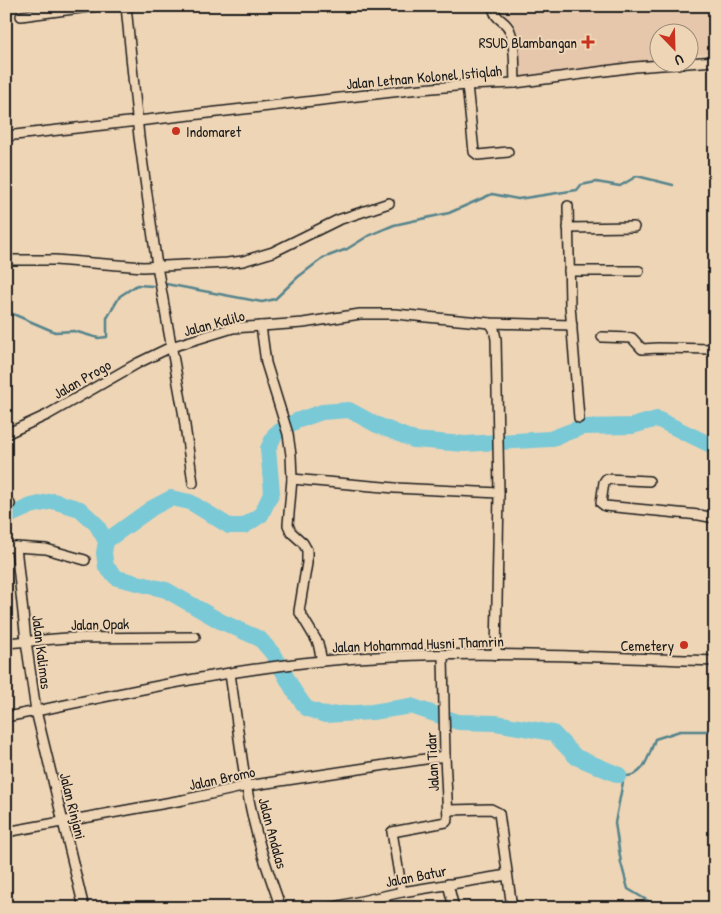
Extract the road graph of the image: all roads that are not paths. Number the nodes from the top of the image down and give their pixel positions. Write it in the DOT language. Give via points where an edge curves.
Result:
graph roads {
  1 [pos="96,6"];
  2 [pos="126,6"];
  3 [pos="493,6"];
  4 [pos="21,16"];
  5 [pos="715,61"];
  6 [pos="515,83"];
  7 [pos="467,85"];
  8 [pos="137,122"];
  9 [pos="6,136"];
  10 [pos="508,152"];
  11 [pos="389,203"];
  12 [pos="568,206"];
  13 [pos="634,227"];
  14 [pos="568,228"];
  15 [pos="6,260"];
  16 [pos="157,266"];
  17 [pos="569,271"];
  18 [pos="638,271"];
  19 [pos="490,323"];
  20 [pos="572,325"];
  21 [pos="260,326"];
  22 [pos="602,337"];
  23 [pos="171,348"];
  24 [pos="715,349"];
  25 [pos="579,418"];
  26 [pos="6,434"];
  27 [pos="292,479"];
  28 [pos="649,481"];
  29 [pos="193,483"];
  30 [pos="499,493"];
  31 [pos="715,518"];
  32 [pos="6,547"];
  33 [pos="16,547"];
  34 [pos="85,560"];
  35 [pos="195,637"];
  36 [pos="26,641"];
  37 [pos="6,643"];
  38 [pos="496,655"];
  39 [pos="443,656"];
  40 [pos="322,661"];
  41 [pos="715,661"];
  42 [pos="230,674"];
  43 [pos="36,711"];
  44 [pos="6,717"];
  45 [pos="445,756"];
  46 [pos="247,786"];
  47 [pos="448,810"];
  48 [pos="63,823"];
  49 [pos="6,832"];
  50 [pos="507,875"];
  51 [pos="448,884"];
  52 [pos="402,892"];
  53 [pos="372,903"];
  54 [pos="84,908"];
  55 [pos="281,908"];
  56 [pos="330,908"];
  57 [pos="454,908"];
  58 [pos="512,908"];
  1 -- 4 [label="street"];
  2 -- 8 [label="street, Jalan Kalilo"];
  3 -- 6 [label="street" via="496,17 506,24 511,33"];
  5 -- 6 [label="street, Jalan Letnan Kolonel Istiqlah"];
  6 -- 7 [label="street, Jalan Letnan Kolonel Istiqlah"];
  7 -- 8 [label="street, Jalan Letnan Kolonel Istiqlah"];
  7 -- 10 [label="street" via="475,154"];
  8 -- 9 [label="street, Jalan Letnan Kolonel Istiqlah"];
  8 -- 16 [label="street, Jalan Kalilo"];
  11 -- 16 [label="street" via="338,220 293,244 259,257 226,263"];
  12 -- 14 [label="street"];
  13 -- 14 [label="street"];
  14 -- 17 [label="street"];
  15 -- 16 [label="street"];
  16 -- 23 [label="street, Jalan Kalilo"];
  17 -- 18 [label="street"];
  17 -- 20 [label="street"];
  19 -- 20 [label="street, Jalan Kalilo"];
  19 -- 21 [label="street, Jalan Kalilo" via="360,314"];
  19 -- 30 [label="street" via="496,339"];
  20 -- 25 [label="street"];
  21 -- 23 [label="street, Jalan Kalilo" via="233,328"];
  21 -- 27 [label="street" via="266,363 288,434"];
  22 -- 24 [label="street" via="634,338 642,349"];
  23 -- 26 [label="street, Jalan Progo"];
  23 -- 29 [label="street"];
  27 -- 30 [label="street"];
  27 -- 40 [label="street" via="288,525 290,532 304,543 307,550 300,611 318,643"];
  28 -- 31 [label="street" via="606,479 600,503"];
  30 -- 38 [label="street"];
  32 -- 33 [label="street"];
  33 -- 34 [label="street" via="46,549"];
  33 -- 36 [label="street, Jalan Kalimas"];
  35 -- 36 [label="street, Jalan Opak"];
  36 -- 37 [label="street, Jalan Opak"];
  36 -- 43 [label="street, Jalan Kalimas"];
  38 -- 39 [label="street, Jalan Mohammad Husni Thamrin"];
  38 -- 41 [label="street, Jalan Mohammad Husni Thamrin"];
  39 -- 40 [label="street, Jalan Mohammad Husni Thamrin"];
  39 -- 45 [label="street, Jalan Tidar"];
  40 -- 42 [label="street, Jalan Mohammad Husni Thamrin"];
  42 -- 43 [label="street, Jalan Mohammad Husni Thamrin"];
  42 -- 46 [label="street, Jalan Andalas"];
  43 -- 44 [label="street, Jalan Mohammad Husni Thamrin"];
  43 -- 48 [label="street, Jalan Rinjani"];
  45 -- 46 [label="street, Jalan Bromo"];
  45 -- 47 [label="street, Jalan Tidar"];
  46 -- 48 [label="street, Jalan Bromo"];
  46 -- 55 [label="street, Jalan Andalas" via="260,848"];
  47 -- 50 [label="street, Jalan Tidar" via="491,809 499,813"];
  47 -- 52 [label="street" via="446,822 391,833"];
  48 -- 49 [label="street, Jalan Bromo"];
  48 -- 54 [label="street, Jalan Rinjani"];
  50 -- 51 [label="street, Jalan Batur"];
  50 -- 58 [label="street, Jalan Tidar"];
  51 -- 52 [label="street, Jalan Batur"];
  51 -- 57 [label="street"];
  52 -- 53 [label="street, Jalan Batur"];
  53 -- 56 [label="street, Jalan Batur"];
}
